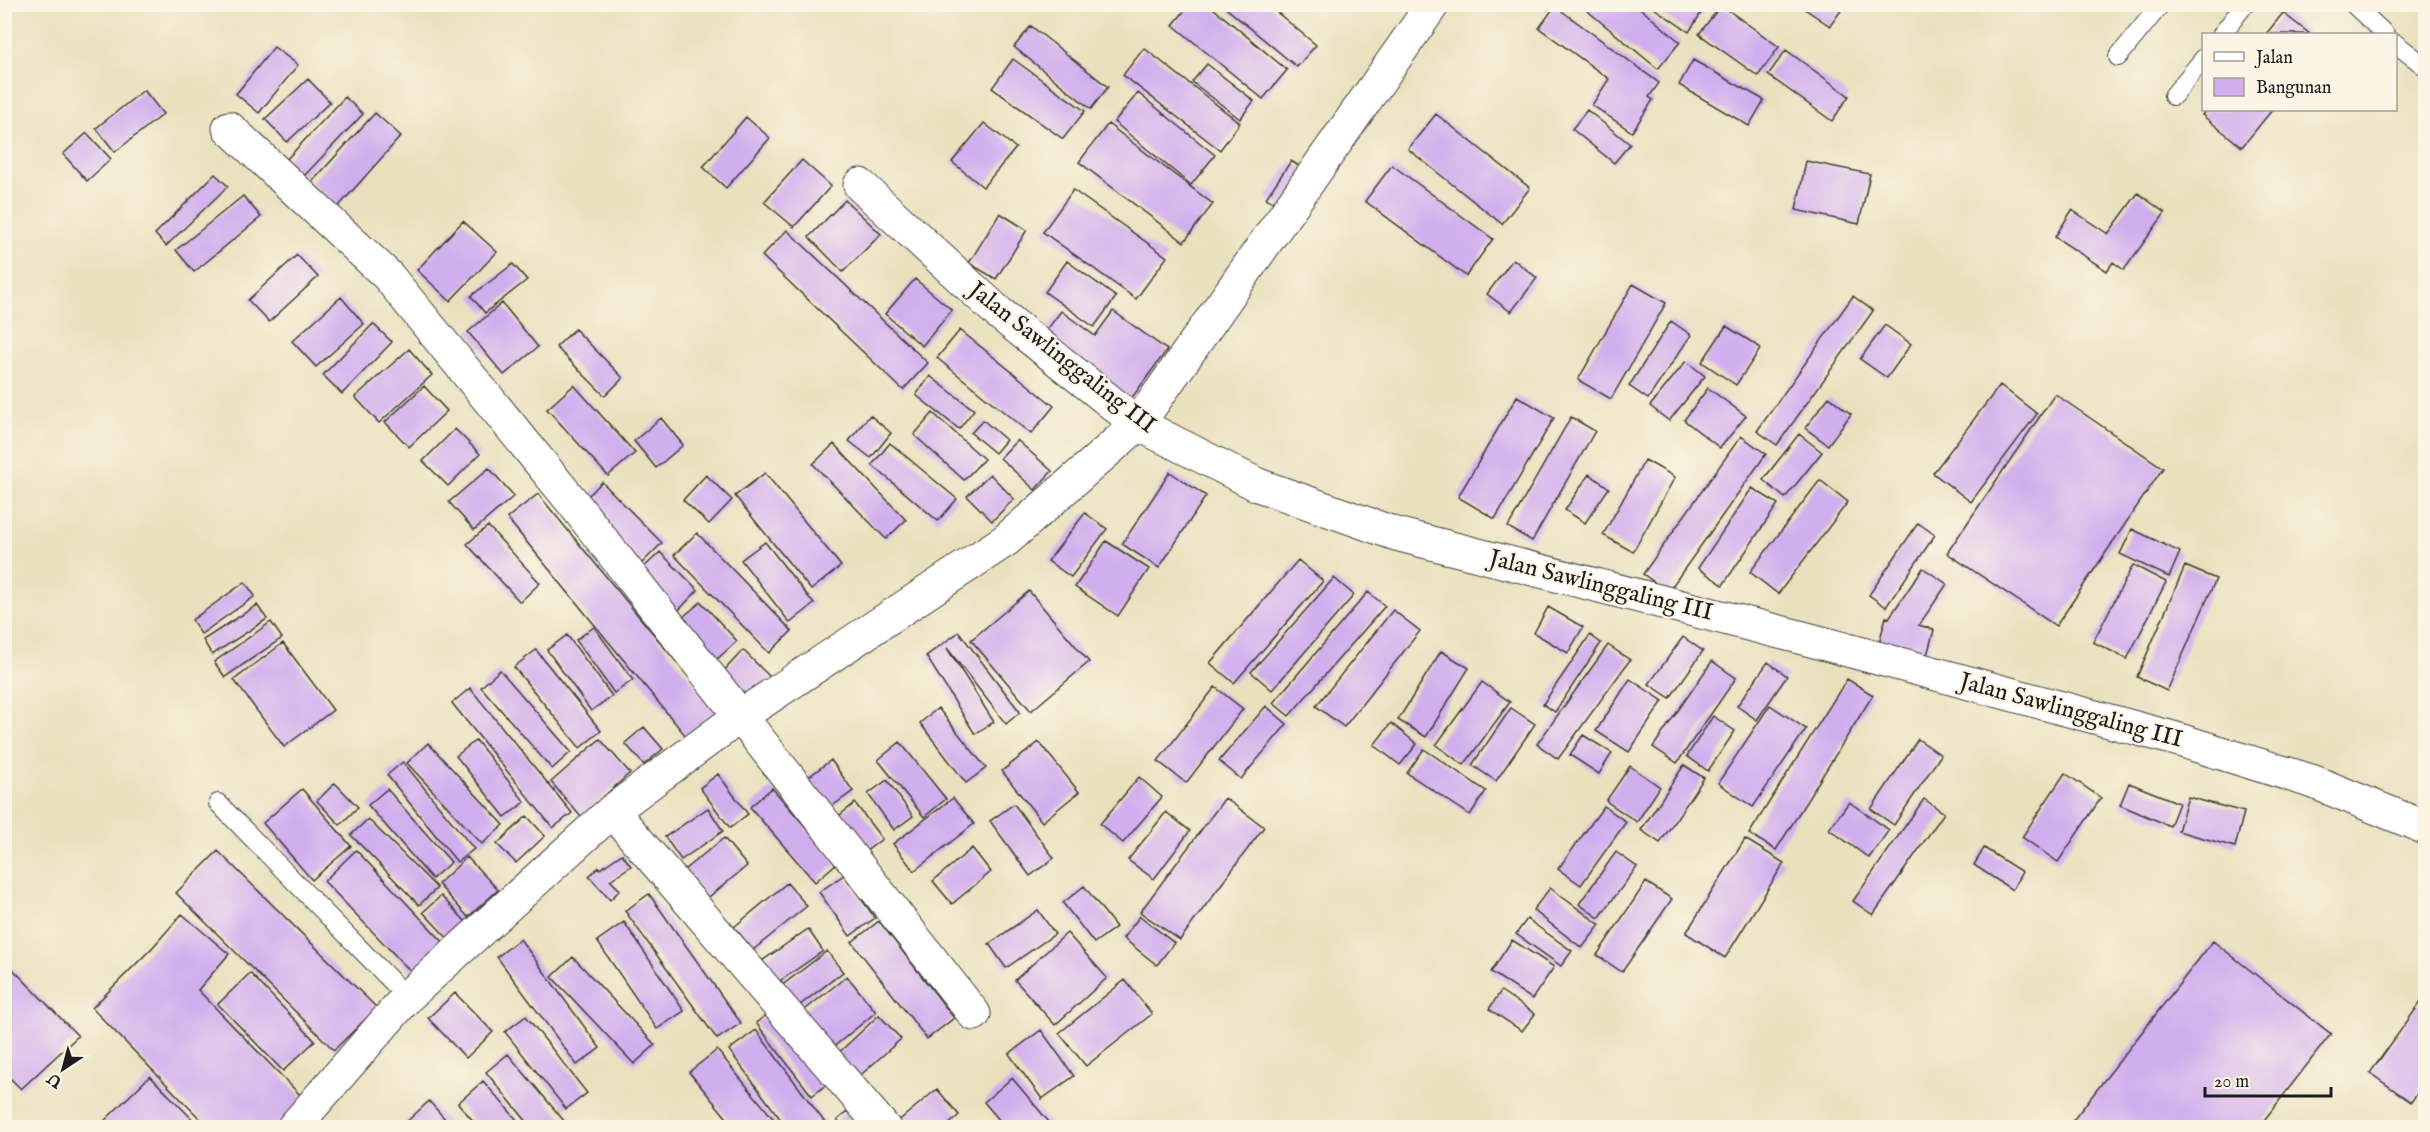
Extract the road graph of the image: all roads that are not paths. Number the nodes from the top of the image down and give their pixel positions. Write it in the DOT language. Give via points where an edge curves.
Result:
graph roads {
  1 [pos="1433,4"];
  2 [pos="2161,4"];
  3 [pos="2245,4"];
  4 [pos="2353,4"];
  5 [pos="2223,33"];
  6 [pos="2384,33"];
  7 [pos="2397,45"];
  8 [pos="2118,57"];
  9 [pos="2202,60"];
  10 [pos="2426,67"];
  11 [pos="2173,96"];
  12 [pos="229,128"];
  13 [pos="860,185"];
  14 [pos="1138,424"];
  15 [pos="739,717"];
  16 [pos="218,803"];
  17 [pos="612,811"];
  18 [pos="2426,828"];
  19 [pos="407,997"];
  20 [pos="974,1014"];
  21 [pos="293,1128"];
  22 [pos="884,1128"];
  1 -- 14 [label="street"];
  2 -- 8 [label="lane"];
  3 -- 5 [label="lane"];
  4 -- 6 [label="lane"];
  7 -- 10 [label="lane"];
  9 -- 11 [label="lane"];
  12 -- 15 [label="street" via="388,276 574,504"];
  13 -- 14 [label="street, Jalan Sawlinggaling III" via="999,313"];
  14 -- 15 [label="street" via="1006,540"];
  14 -- 18 [label="street, Jalan Sawlinggaling III" via="1258,485 1396,534 2176,739 2314,782"];
  15 -- 17 [label="street"];
  15 -- 20 [label="street"];
  16 -- 19 [label="lane"];
  17 -- 19 [label="street"];
  17 -- 22 [label="street"];
  19 -- 21 [label="street"];
}
